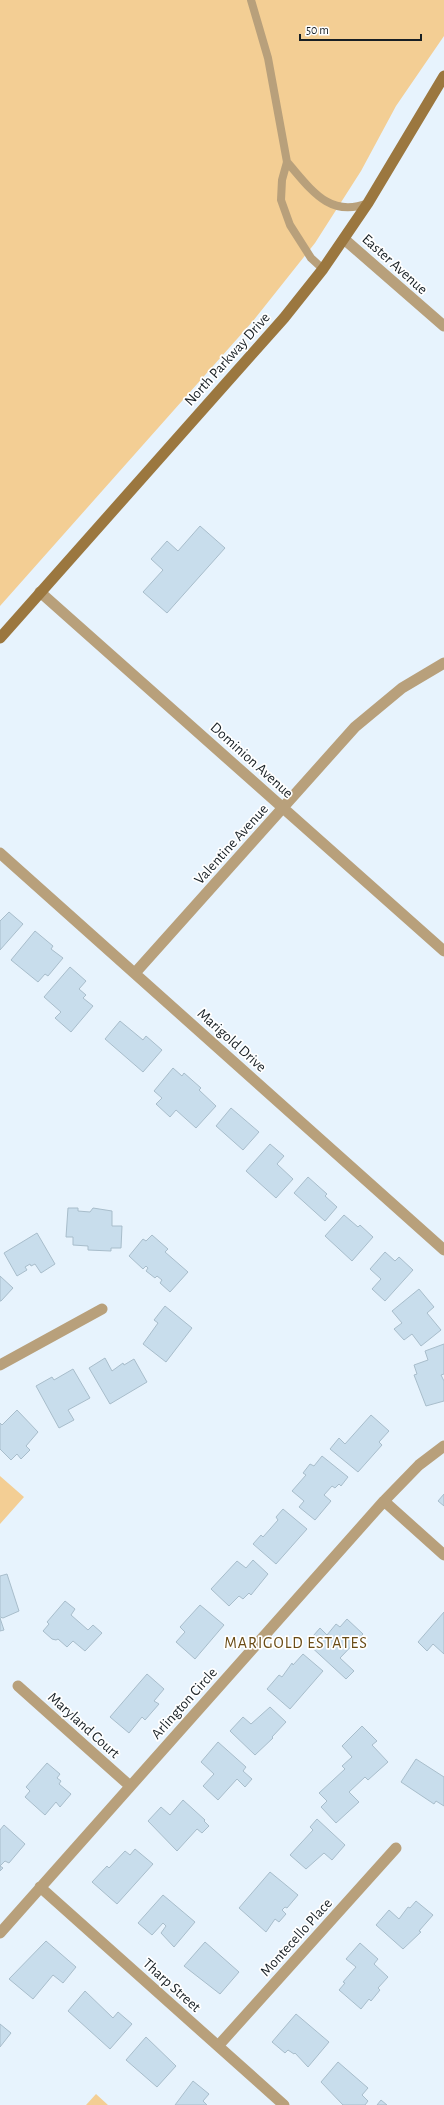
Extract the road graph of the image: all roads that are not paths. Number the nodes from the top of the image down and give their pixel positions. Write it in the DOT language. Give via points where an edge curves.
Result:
graph roads {
  1 [pos="251,0"];
  2 [pos="444,76"];
  3 [pos="287,162"];
  4 [pos="368,203"];
  5 [pos="344,239"];
  6 [pos="322,269"];
  7 [pos="444,326"];
  8 [pos="40,592"];
  9 [pos="0,638"];
  10 [pos="444,663"];
  11 [pos="283,808"];
  12 [pos="0,853"];
  13 [pos="444,951"];
  14 [pos="135,973"];
  15 [pos="444,1250"];
  16 [pos="102,1309"];
  17 [pos="0,1365"];
  18 [pos="444,1446"];
  19 [pos="384,1501"];
  20 [pos="444,1555"];
  21 [pos="18,1686"];
  22 [pos="130,1786"];
  23 [pos="396,1848"];
  24 [pos="40,1887"];
  25 [pos="0,1933"];
  26 [pos="218,2046"];
  27 [pos="284,2105"];
  1 -- 3 [label="lane" via="268,58"];
  2 -- 4 [label="main road, North Parkway Drive"];
  3 -- 4 [label="lane" via="316,195 335,207 355,208"];
  3 -- 6 [label="lane" via="282,180 281,200 290,225 310,258"];
  4 -- 5 [label="main road, North Parkway Drive"];
  5 -- 6 [label="main road, North Parkway Drive"];
  5 -- 7 [label="street, Easter Avenue"];
  6 -- 8 [label="main road, North Parkway Drive" via="284,318"];
  8 -- 9 [label="main road, North Parkway Drive"];
  8 -- 11 [label="street, Dominion Avenue"];
  10 -- 11 [label="street, Valentine Avenue" via="402,688 369,715"];
  11 -- 13 [label="street, Dominion Avenue"];
  11 -- 14 [label="street, Valentine Avenue"];
  12 -- 14 [label="street, Marigold Drive"];
  14 -- 15 [label="street, Marigold Drive"];
  16 -- 17 [label="street"];
  18 -- 19 [label="street, Arlington Circle" via="419,1465"];
  19 -- 20 [label="street"];
  19 -- 22 [label="street, Arlington Circle"];
  21 -- 22 [label="street, Maryland Court"];
  22 -- 24 [label="street, Arlington Circle"];
  23 -- 26 [label="street, Montecello Place"];
  24 -- 25 [label="street, Arlington Circle"];
  24 -- 26 [label="street, Tharp Street"];
  26 -- 27 [label="street, Tharp Street"];
}
